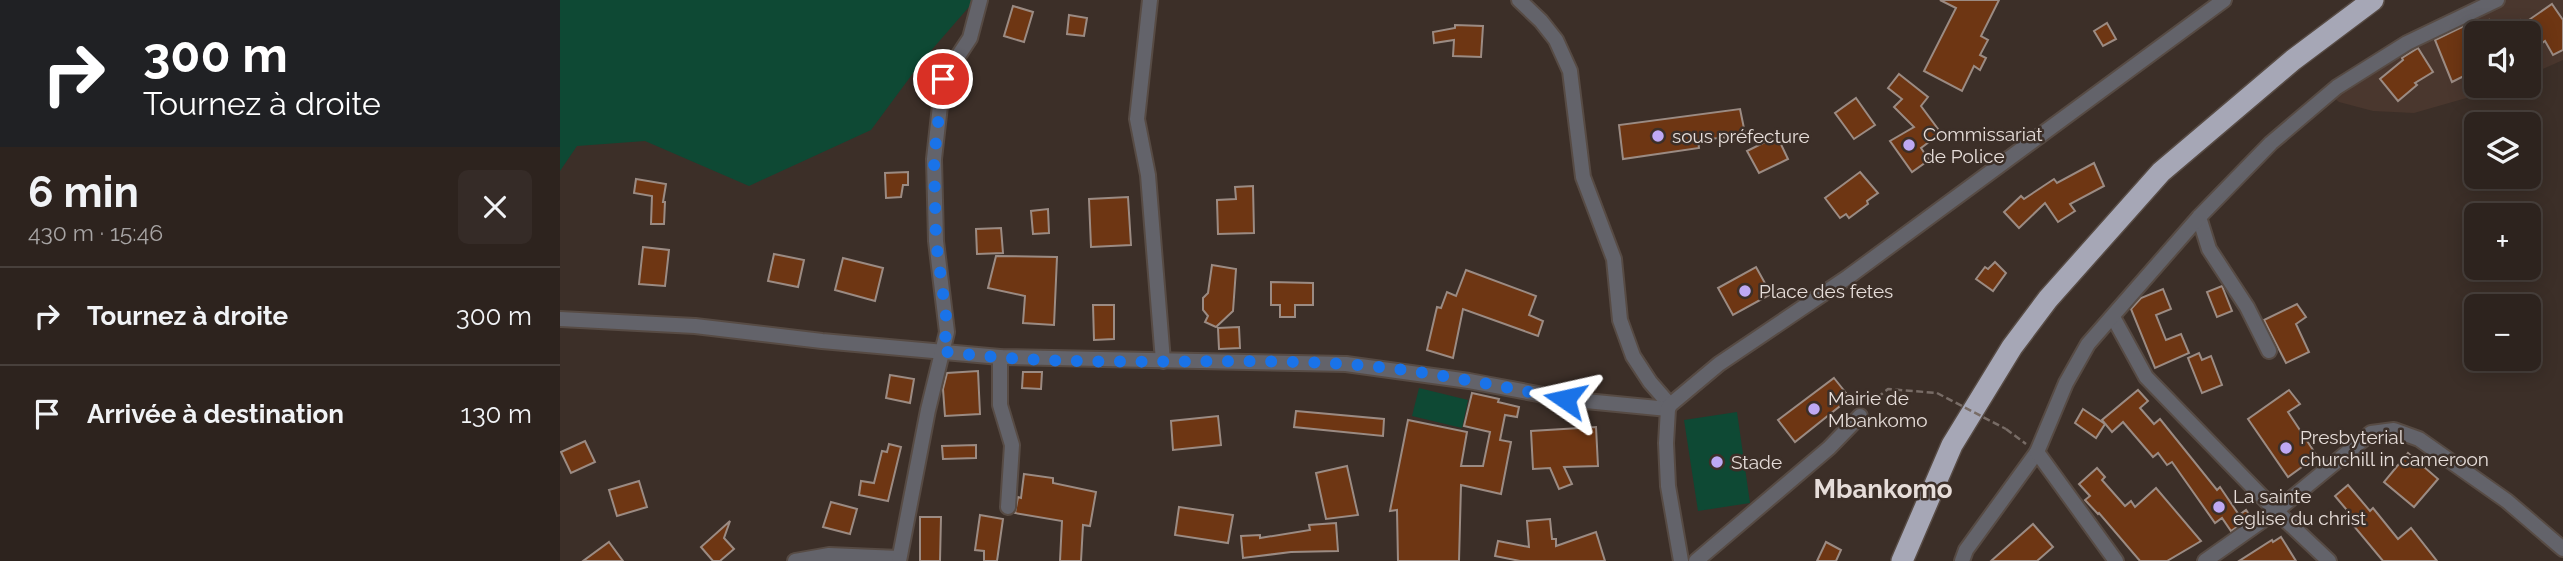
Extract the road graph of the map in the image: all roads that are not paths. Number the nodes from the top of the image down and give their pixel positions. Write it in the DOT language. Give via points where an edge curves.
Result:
graph roads {
  1 [pos="980,0"];
  2 [pos="1150,0"];
  3 [pos="1519,0"];
  4 [pos="2224,0"];
  5 [pos="2373,0"];
  6 [pos="2497,0"];
  7 [pos="2199,217"];
  8 [pos="2113,317"];
  9 [pos="560,319"];
  10 [pos="941,351"];
  11 [pos="2269,351"];
  12 [pos="1000,357"];
  13 [pos="1163,361"];
  14 [pos="1669,407"];
  15 [pos="1860,416"];
  16 [pos="2037,452"];
  17 [pos="1008,507"];
  18 [pos="2276,511"];
  19 [pos="2563,549"];
  20 [pos="899,560"];
  21 [pos="795,561"];
  22 [pos="1681,561"];
  23 [pos="1696,561"];
  24 [pos="1902,561"];
  25 [pos="1962,561"];
  26 [pos="2116,561"];
  27 [pos="2206,561"];
  28 [pos="2329,561"];
  1 -- 10 [label="street" via="970,37 943,79 934,159 936,241 947,324"];
  2 -- 13 [label="street" via="1137,119 1148,175"];
  3 -- 14 [label="street" via="1556,40 1570,71 1583,177 1614,259 1620,320 1633,356"];
  4 -- 14 [label="street" via="1848,277 1719,364"];
  5 -- 24 [label="highway" via="2293,60 2161,172 2048,299 2012,347 1952,445"];
  6 -- 7 [label="street" via="2407,43 2337,87 2271,143"];
  7 -- 8 [label="street"];
  7 -- 11 [label="street" via="2209,249"];
  8 -- 16 [label="street" via="2088,344 2066,383"];
  8 -- 18 [label="street" via="2146,377"];
  9 -- 10 [label="street" via="695,326"];
  10 -- 12 [label="street"];
  10 -- 20 [label="street"];
  12 -- 13 [label="street"];
  12 -- 17 [label="street" via="1000,405 1012,445"];
  13 -- 14 [label="street" via="1346,364 1565,399"];
  14 -- 22 [label="street" via="1668,486"];
  15 -- 23 [label="street"];
  16 -- 25 [label="street"];
  16 -- 26 [label="street"];
  18 -- 19 [label="street" via="2371,433 2395,429 2419,439 2508,500"];
  18 -- 27 [label="street"];
  18 -- 28 [label="street"];
  20 -- 21 [label="street" via="830,555"];
}
